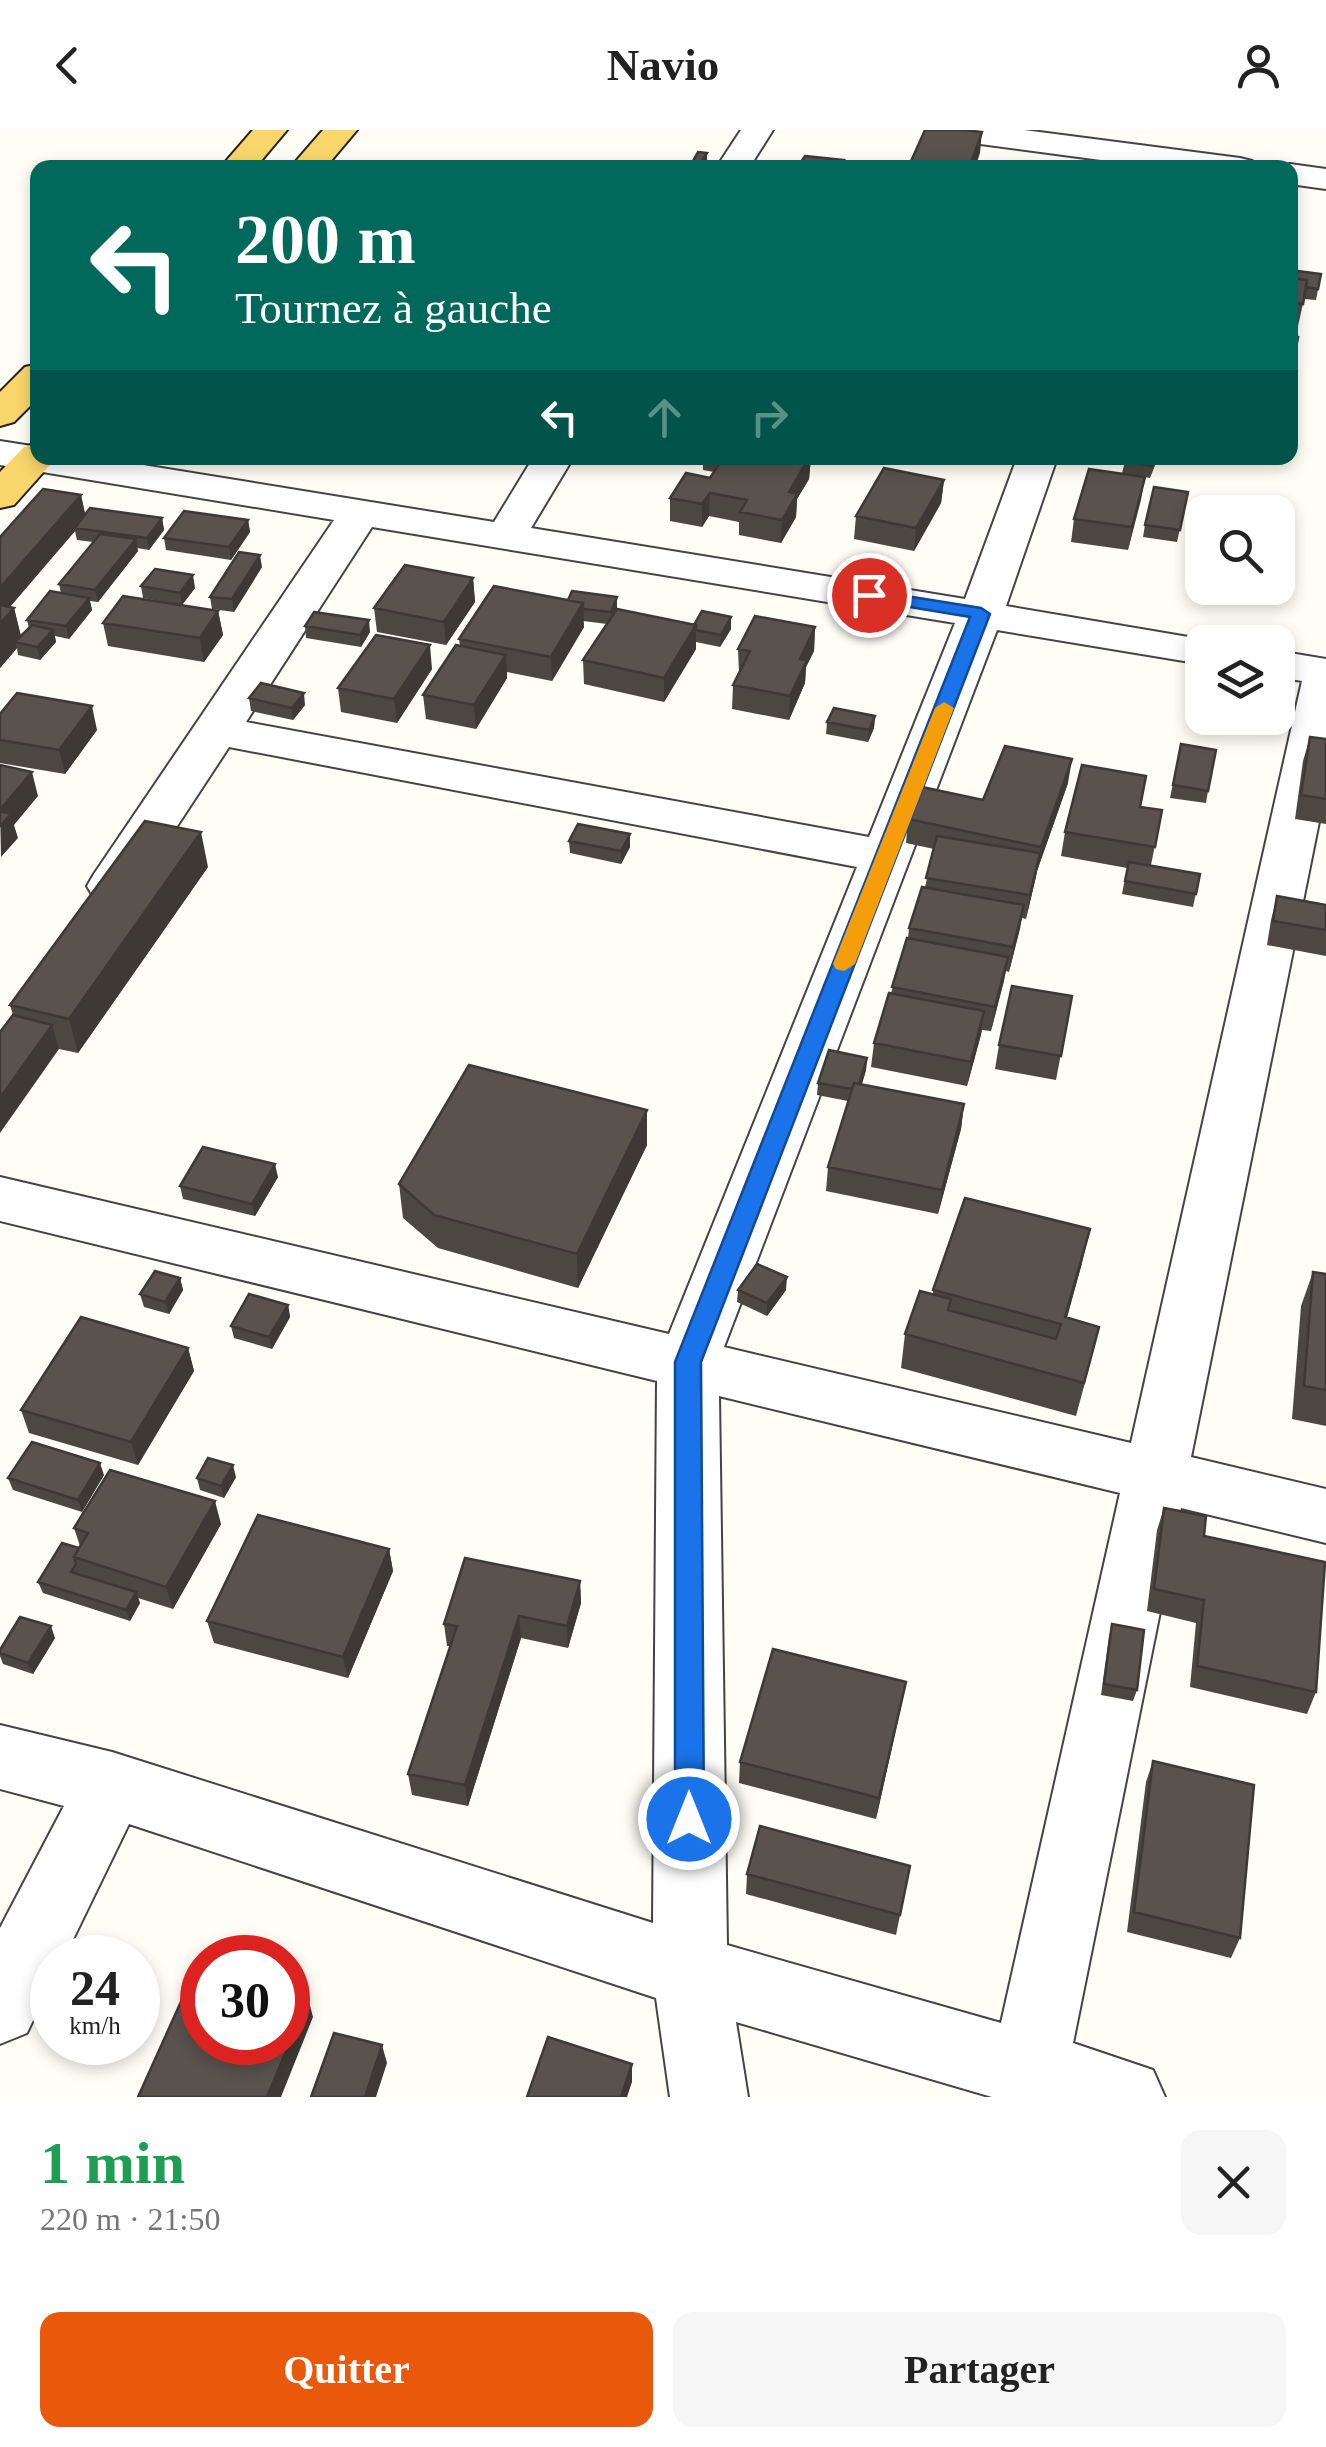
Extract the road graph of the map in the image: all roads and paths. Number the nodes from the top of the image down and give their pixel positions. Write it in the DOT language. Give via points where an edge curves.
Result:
graph roads {
  1 [pos="272,130"];
  2 [pos="341,130"];
  3 [pos="757,130"];
  4 [pos="950,130"];
  5 [pos="1149,151"];
  6 [pos="244,160"];
  7 [pos="313,160"];
  8 [pos="737,160"];
  9 [pos="1197,160"];
  10 [pos="1298,175"];
  11 [pos="1326,179"];
  12 [pos="30,383"];
  13 [pos="0,414"];
  14 [pos="24,456"];
  15 [pos="77,465"];
  16 [pos="549,465"];
  17 [pos="1035,465"];
  18 [pos="0,496"];
  19 [pos="360,513"];
  20 [pos="505,537"];
  21 [pos="981,614"];
  22 [pos="1185,648"];
  23 [pos="1295,668"];
  24 [pos="1326,674"];
  25 [pos="217,731"];
  26 [pos="886,856"];
  27 [pos="87,922"];
  28 [pos="0,1199"];
  29 [pos="688,1362"];
  30 [pos="1156,1476"];
  31 [pos="1326,1516"];
  32 [pos="0,1757"];
  33 [pos="112,1785"];
  34 [pos="690,1972"];
  35 [pos="0,2006"];
  36 [pos="1030,2067"];
  37 [pos="709,2097"];
  38 [pos="1126,2097"];
  1 -- 6 [label="main road"];
  2 -- 7 [label="main road"];
  3 -- 8 [label="street"];
  4 -- 5 [label="street"];
  5 -- 9 [label="street"];
  10 -- 11 [label="street"];
  12 -- 13 [label="main road"];
  14 -- 18 [label="main road"];
  15 -- 19 [label="street"];
  16 -- 20 [label="street"];
  17 -- 21 [label="street"];
  19 -- 20 [label="street"];
  19 -- 25 [label="street"];
  20 -- 21 [label="street"];
  21 -- 22 [label="street"];
  21 -- 26 [label="street"];
  23 -- 24 [label="street"];
  24 -- 30 [label="street"];
  25 -- 26 [label="street"];
  25 -- 27 [label="street"];
  26 -- 29 [label="street"];
  28 -- 29 [label="street"];
  29 -- 30 [label="street"];
  29 -- 34 [label="street"];
  30 -- 31 [label="street"];
  30 -- 36 [label="street"];
  32 -- 33 [label="street"];
  33 -- 34 [label="street"];
  33 -- 35 [label="street"];
  34 -- 36 [label="street"];
  34 -- 37 [label="street"];
  36 -- 38 [label="street"];
}
